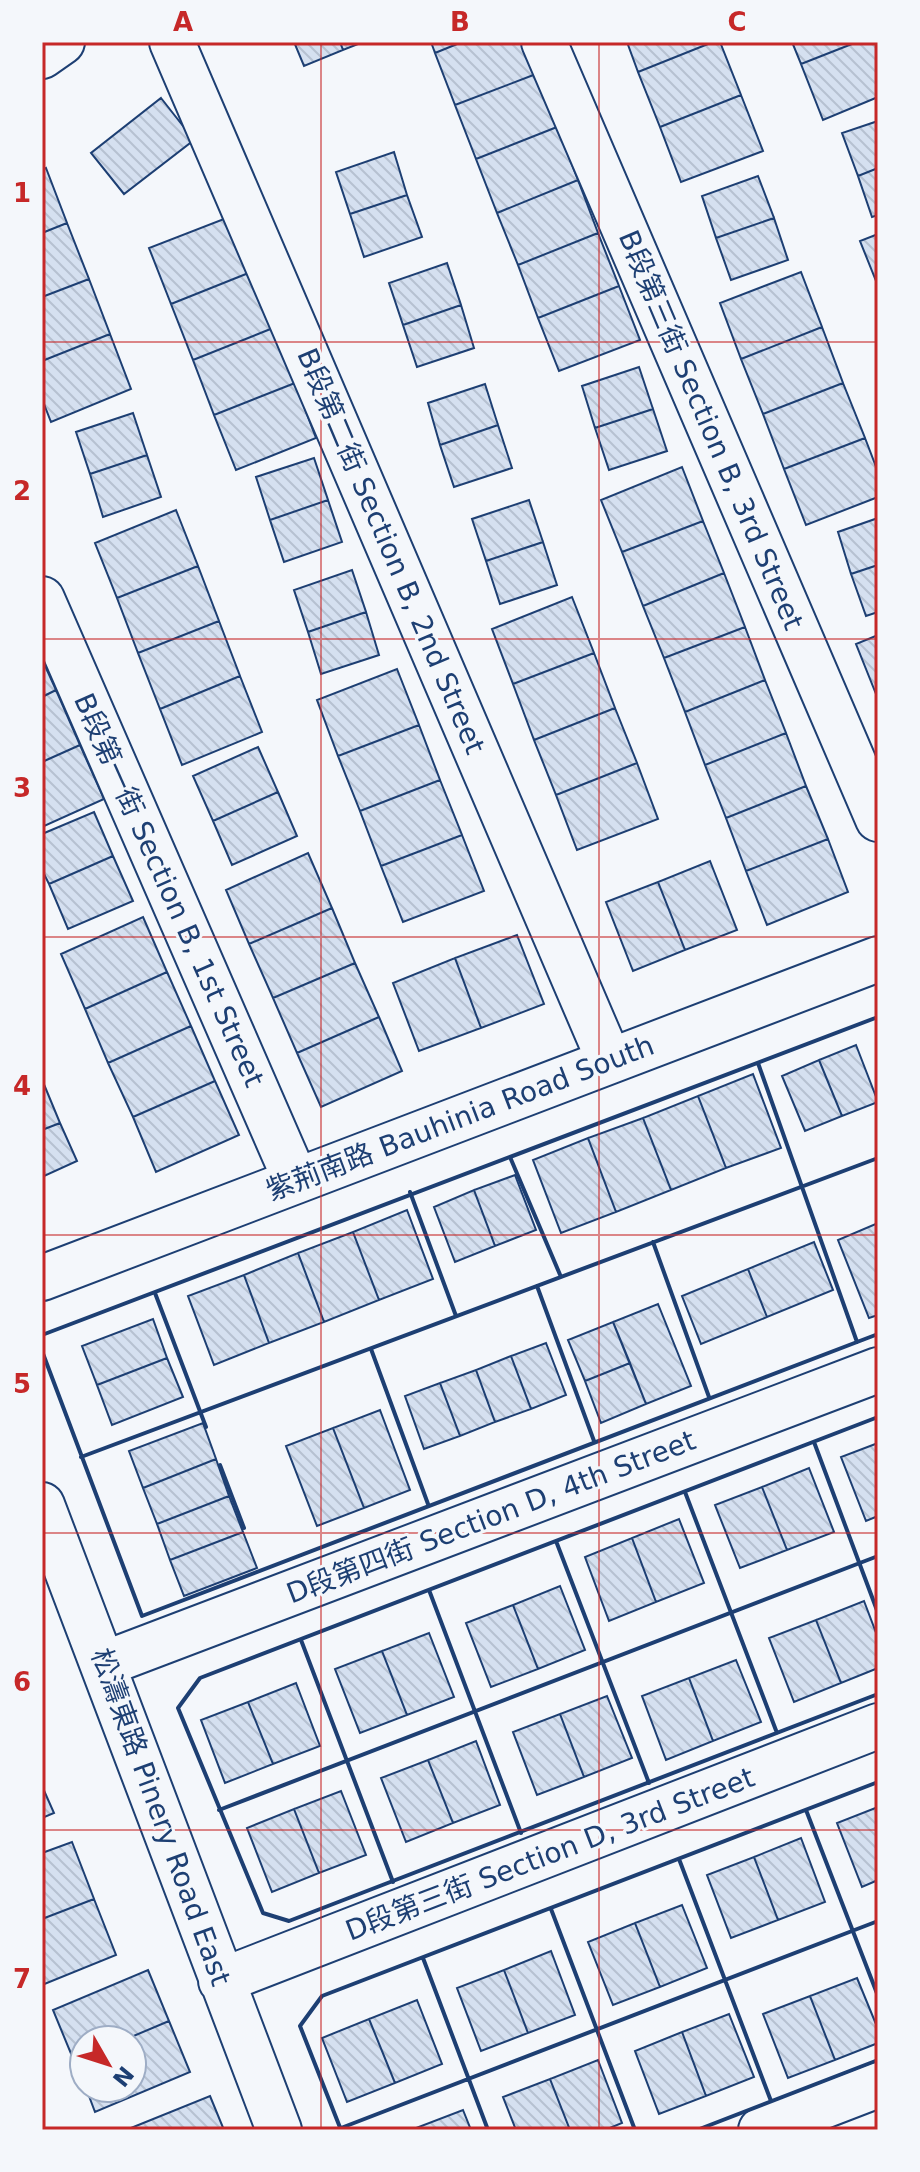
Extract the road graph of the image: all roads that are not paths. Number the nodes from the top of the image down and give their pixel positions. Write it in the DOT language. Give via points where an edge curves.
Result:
graph roads {
  1 [pos="62,42"];
  2 [pos="172,42"];
  3 [pos="544,42"];
  4 [pos="42,56"];
  5 [pos="42,599"];
  6 [pos="878,819"];
  7 [pos="878,959"];
  8 [pos="609,1060"];
  9 [pos="296,1181"];
  10 [pos="42,1278"];
  11 [pos="878,1370"];
  12 [pos="42,1505"];
  13 [pos="104,1664"];
  14 [pos="878,1726"];
  15 [pos="221,1981"];
  16 [pos="878,2085"];
  17 [pos="279,2130"];
  18 [pos="761,2130"];
  1 -- 4 [label="street"];
  2 -- 8 [label="street, B段第二街 Section B, 2nd Street"];
  3 -- 6 [label="street, B段第三街 Section B, 3rd Street"];
  5 -- 9 [label="street, B段第一街 Section B, 1st Street"];
  7 -- 8 [label="street, 紫荊南路 Bauhinia Road South"];
  8 -- 9 [label="street, 紫荊南路 Bauhinia Road South"];
  9 -- 10 [label="street, 紫荊南路 Bauhinia Road South"];
  11 -- 13 [label="street, D段第四街 Section D, 4th Street"];
  12 -- 13 [label="street, 松濤東路 Pinery Road East"];
  13 -- 15 [label="street, 松濤東路 Pinery Road East"];
  14 -- 15 [label="street, D段第三街 Section D, 3rd Street"];
  15 -- 17 [label="street, 松濤東路 Pinery Road East"];
  16 -- 18 [label="street"];
}
